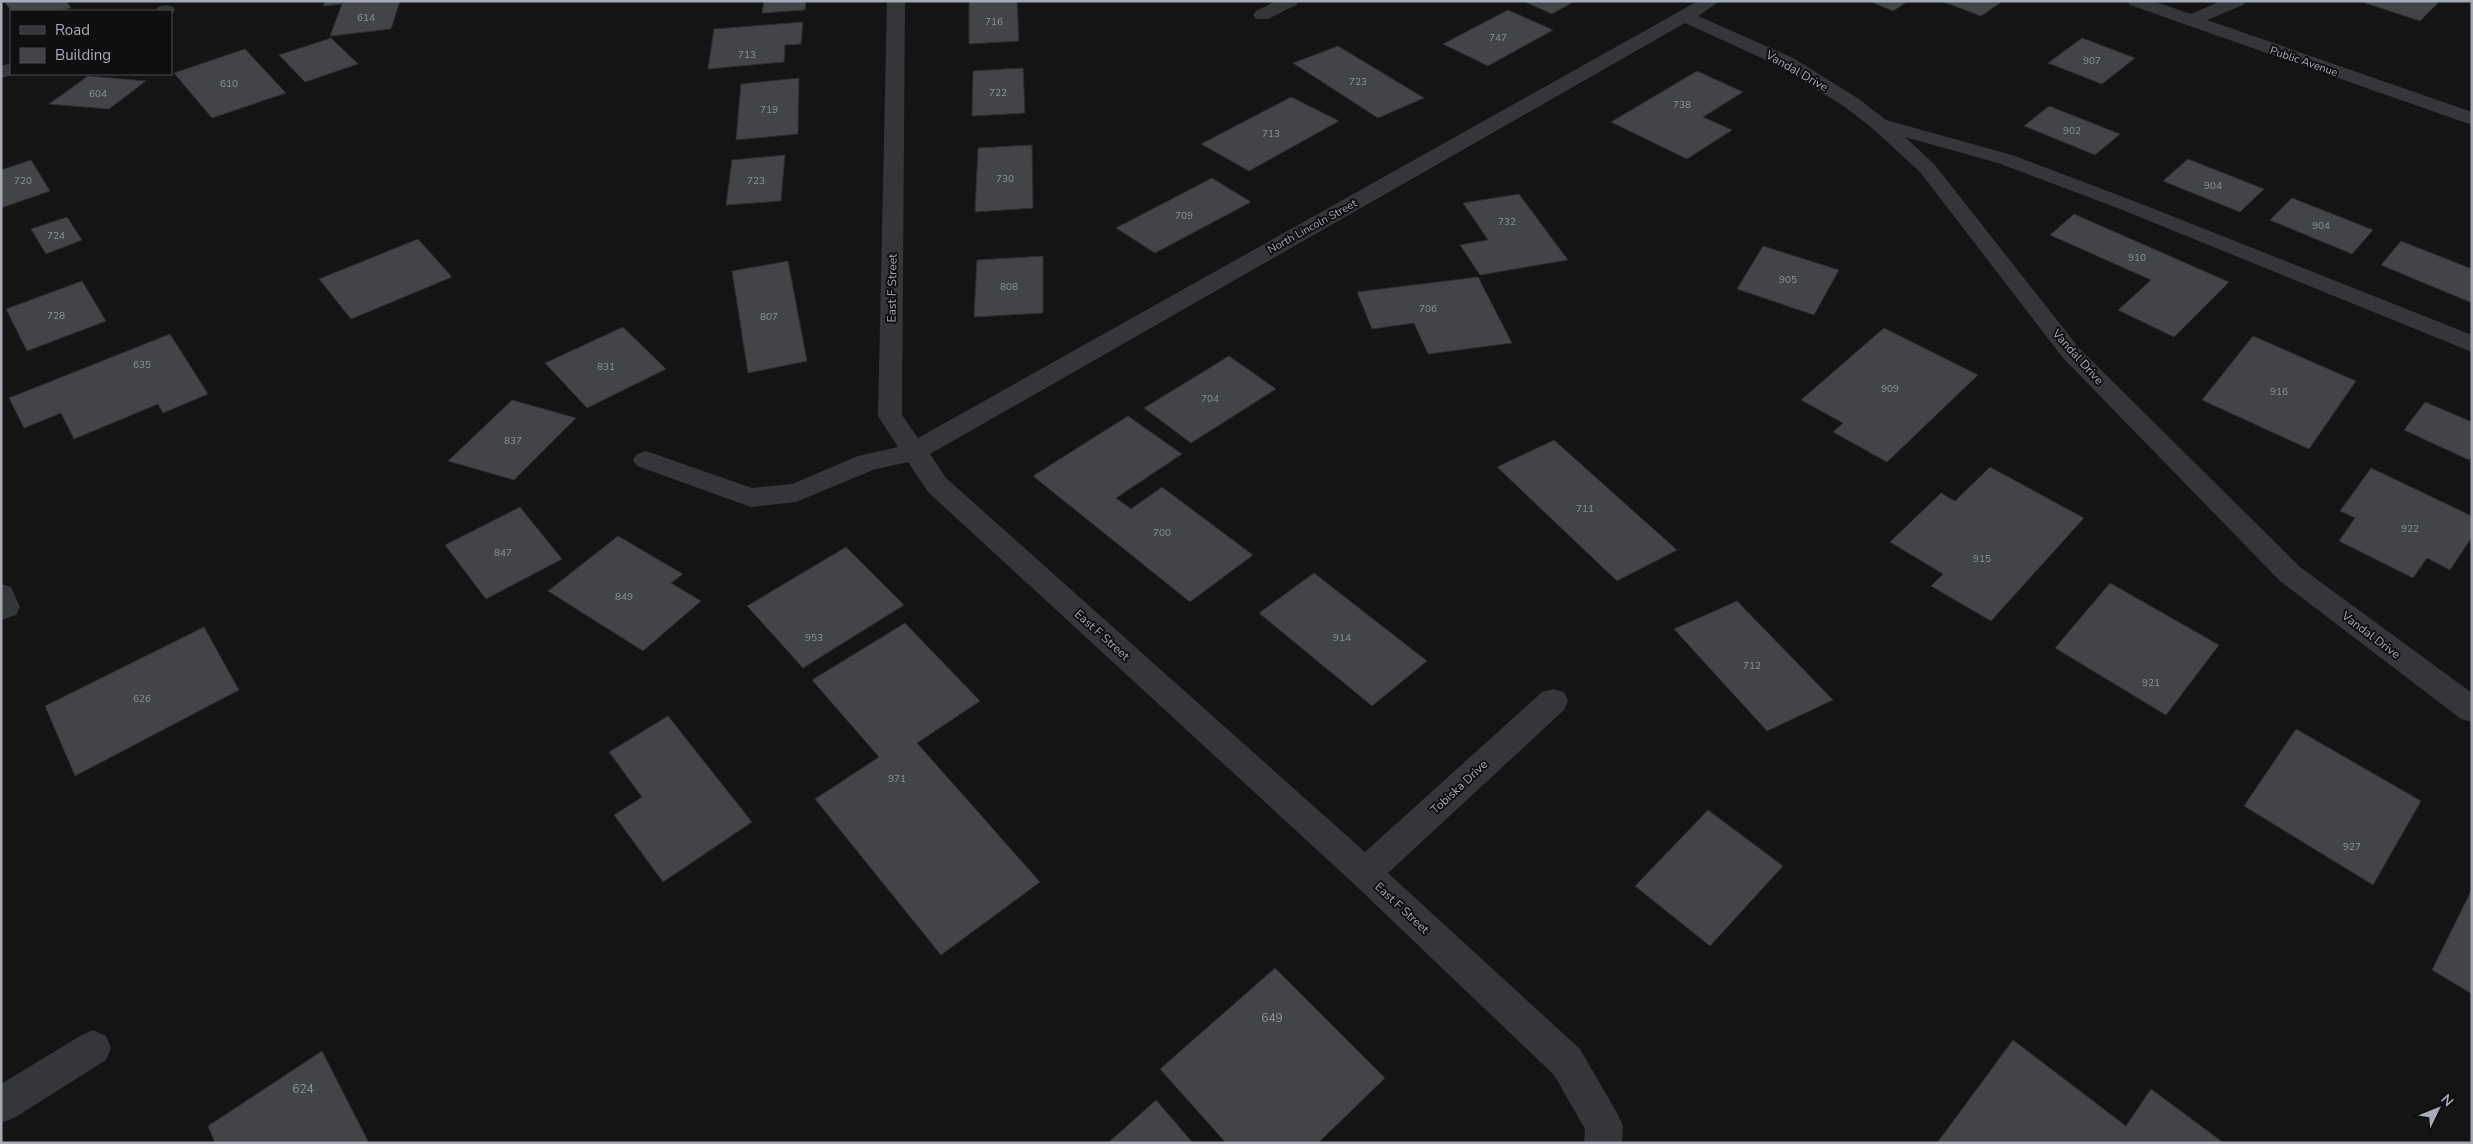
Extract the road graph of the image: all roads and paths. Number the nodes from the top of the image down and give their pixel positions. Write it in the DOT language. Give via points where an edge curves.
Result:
graph roads {
  1 [pos="896,1"];
  2 [pos="1290,1"];
  3 [pos="1711,1"];
  4 [pos="2136,1"];
  5 [pos="2237,1"];
  6 [pos="1262,15"];
  7 [pos="1684,16"];
  8 [pos="2190,21"];
  9 [pos="2472,119"];
  10 [pos="1880,124"];
  11 [pos="2472,344"];
  12 [pos="914,452"];
  13 [pos="646,460"];
  14 [pos="1553,700"];
  15 [pos="2472,710"];
  16 [pos="1365,873"];
  17 [pos="93,1048"];
  18 [pos="1,1105"];
  19 [pos="1603,1143"];
  1 -- 12 [label="street, East F Street" via="890,416"];
  2 -- 6 [label="street"];
  3 -- 7 [label="street, North Lincoln Street"];
  4 -- 8 [label="street, Public Avenue"];
  5 -- 8 [label="street"];
  7 -- 10 [label="street, Vandal Drive" via="1786,62"];
  7 -- 12 [label="street, North Lincoln Street"];
  8 -- 9 [label="street, Public Avenue"];
  10 -- 11 [label="street" via="2005,159"];
  10 -- 15 [label="street, Vandal Drive" via="1927,168 2071,353 2290,574"];
  12 -- 13 [label="street, North Lincoln Street" via="867,462 796,493 751,498"];
  12 -- 16 [label="street, East F Street" via="937,485"];
  14 -- 16 [label="street, Tobiska Drive"];
  16 -- 19 [label="street, East F Street" via="1567,1062 1604,1126"];
  17 -- 18 [label="street"];
}
